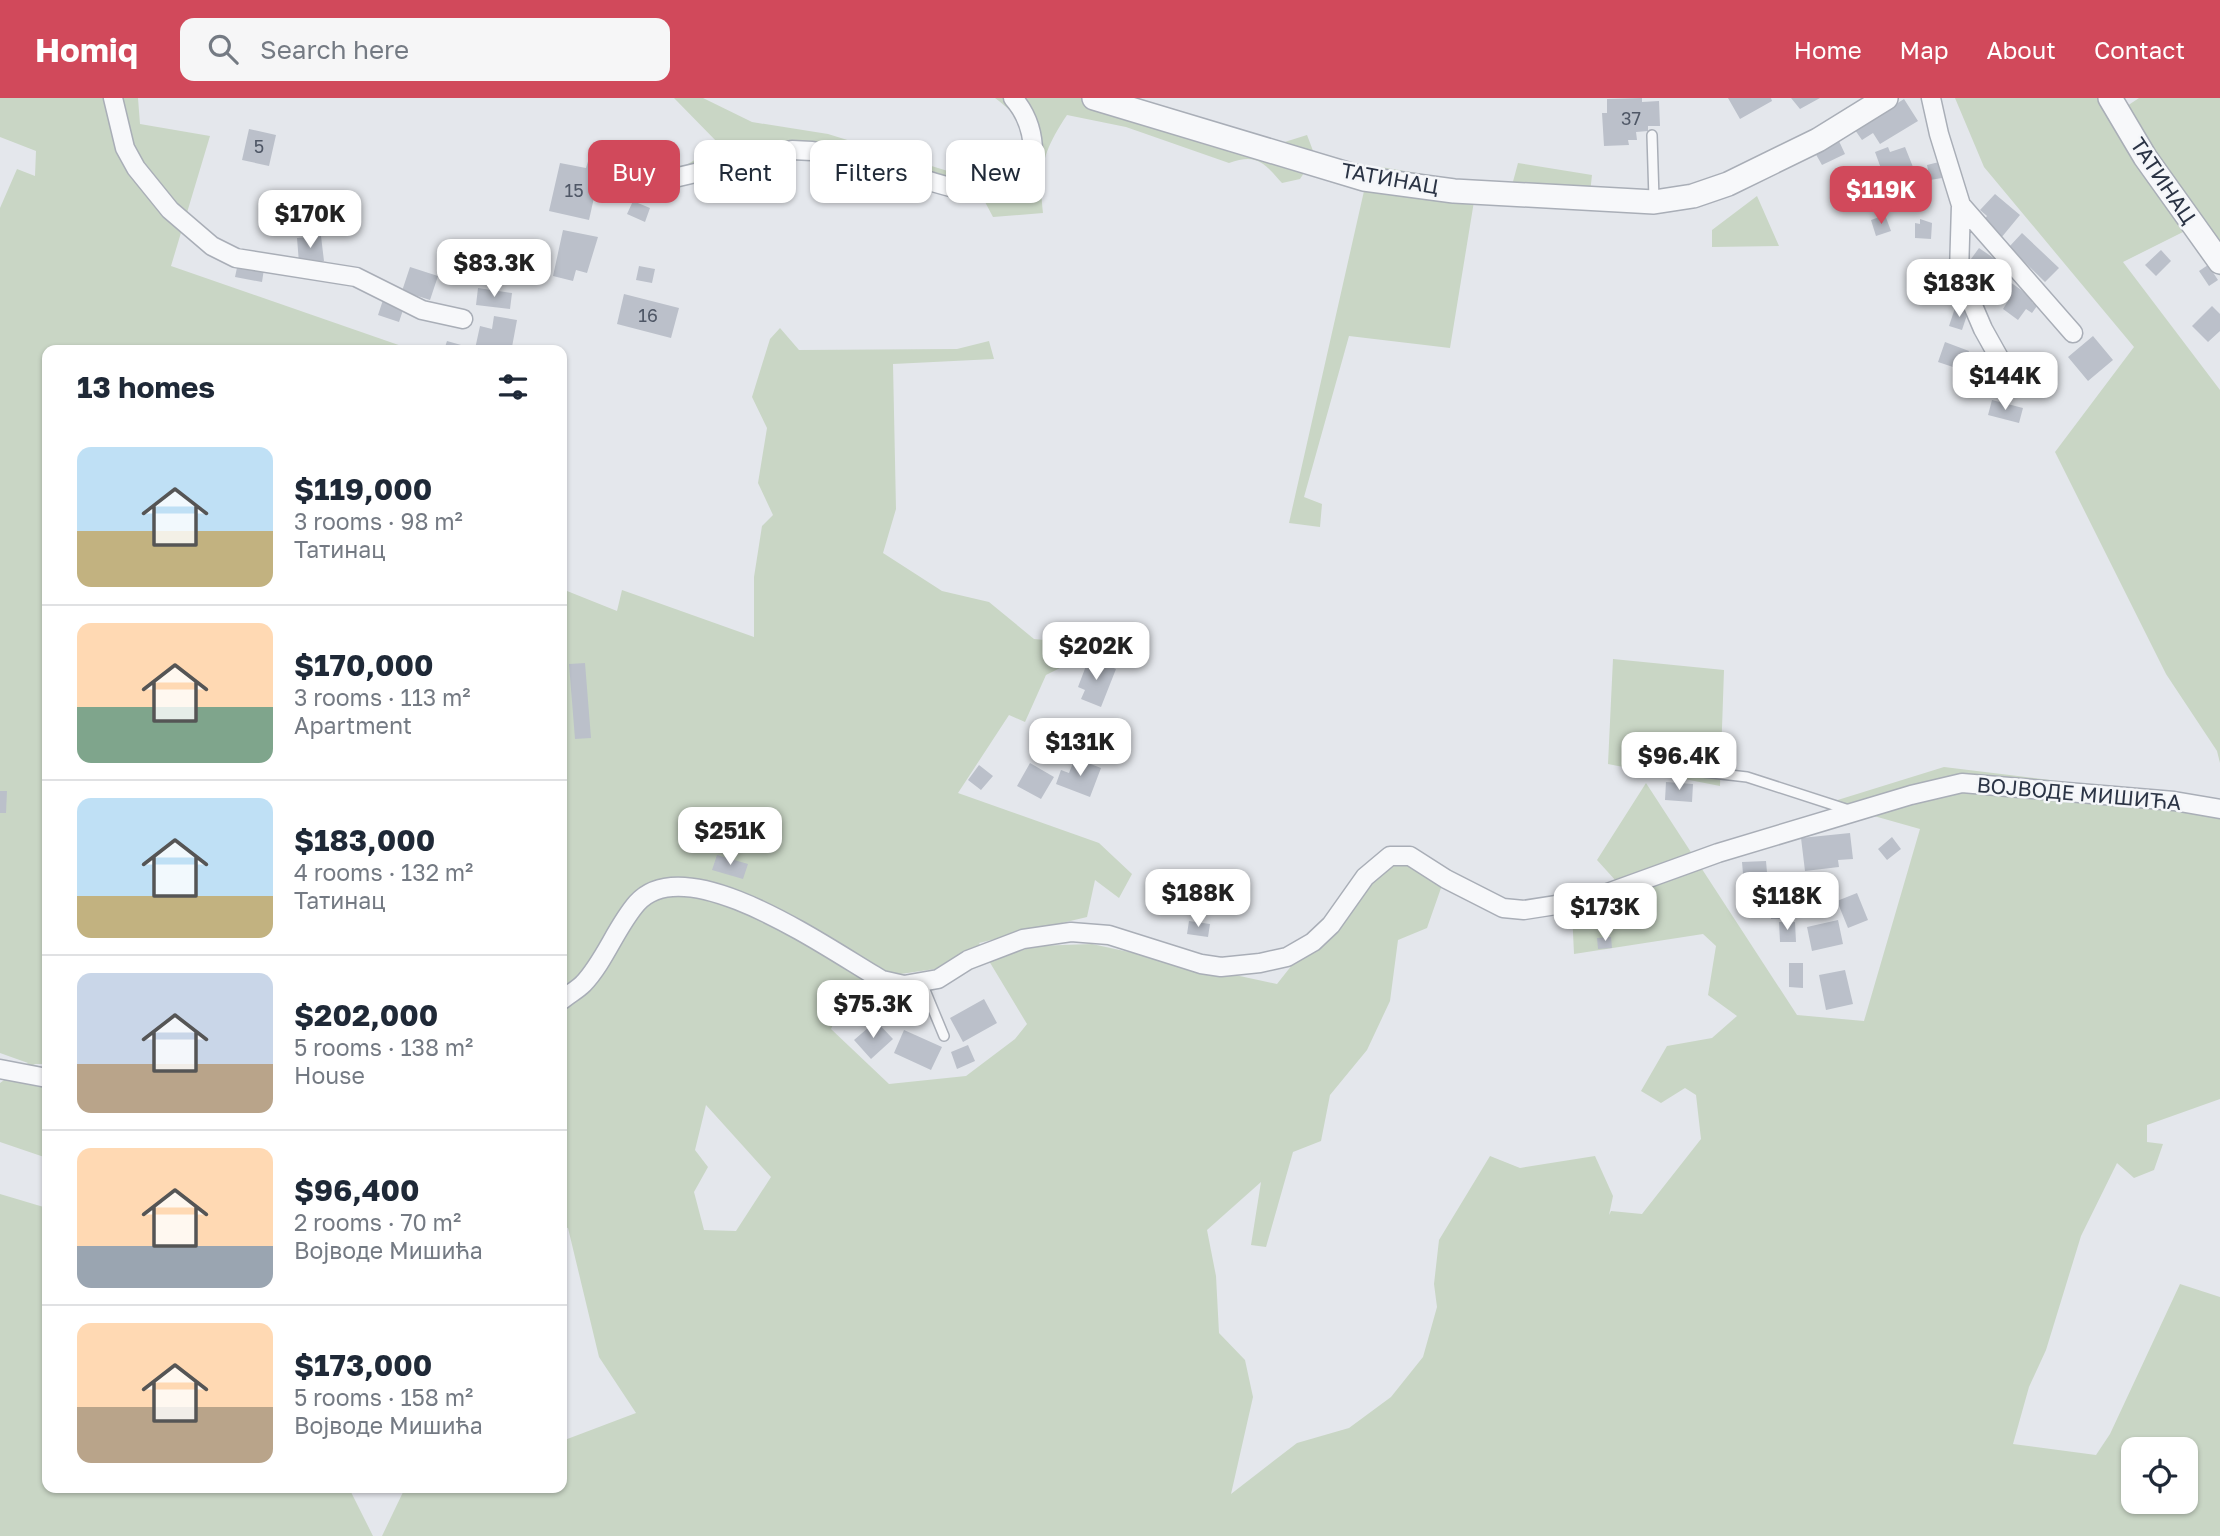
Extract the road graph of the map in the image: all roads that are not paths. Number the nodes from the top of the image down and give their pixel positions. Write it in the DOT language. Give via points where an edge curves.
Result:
graph roads {
  1 [pos="114,98"];
  2 [pos="1013,98"];
  3 [pos="1094,98"];
  4 [pos="1886,98"];
  5 [pos="1931,98"];
  6 [pos="2110,98"];
  7 [pos="1652,135"];
  8 [pos="680,176"];
  9 [pos="1654,202"];
  10 [pos="1961,205"];
  11 [pos="2220,262"];
  12 [pos="463,319"];
  13 [pos="2073,333"];
  14 [pos="2003,363"];
  15 [pos="1686,770"];
  16 [pos="2220,809"];
  17 [pos="1858,812"];
  18 [pos="922,983"];
  19 [pos="567,996"];
  20 [pos="944,1036"];
  21 [pos="0,1069"];
  22 [pos="42,1077"];
  1 -- 12 [label="street" via="125,148 136,168 170,210 212,246 249,261 356,278 422,310"];
  2 -- 8 [label="street" via="1032,135 1032,160 1030,172 1005,190 962,190 792,150"];
  3 -- 9 [label="street, ТАТИНАЦ" via="1364,179 1454,191"];
  4 -- 9 [label="street, ТАТИНАЦ" via="1818,140 1728,184"];
  5 -- 10 [label="street"];
  6 -- 11 [label="street, ТАТИНАЦ" via="2145,157"];
  7 -- 9 [label="lane"];
  10 -- 13 [label="street"];
  10 -- 14 [label="street" via="1959,273"];
  15 -- 17 [label="lane" via="1747,778"];
  16 -- 17 [label="street, ВОЈВОДЕ МИШИЋА" via="1962,783"];
  17 -- 18 [label="street, ВОЈВОДЕ МИШИЋА" via="1556,908 1503,908 1410,856 1390,856 1364,877 1314,942 1287,957 1260,963 1200,964 1109,935 1071,932 1023,939"];
  18 -- 19 [label="street, ВОЈВОДЕ МИШИЋА" via="904,985 882,979 752,906 715,891 676,884 659,887 638,901 584,983"];
  18 -- 20 [label="lane"];
  21 -- 22 [label="street"];
}
